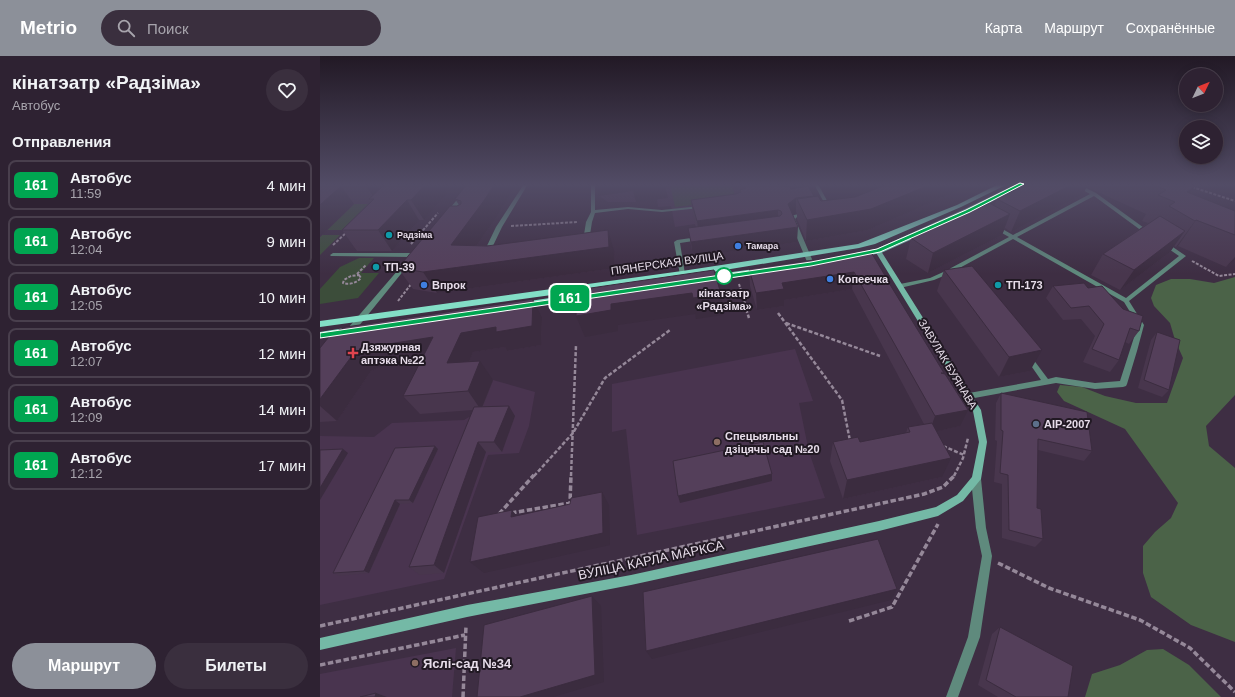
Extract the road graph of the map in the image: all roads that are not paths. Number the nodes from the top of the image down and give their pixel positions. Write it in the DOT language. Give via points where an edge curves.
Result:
graph roads {
  1 [pos="448,214"];
  2 [pos="507,214"];
  3 [pos="592,214"];
  4 [pos="810,214"];
  5 [pos="940,214"];
  6 [pos="969,214"];
  7 [pos="1056,214"];
  8 [pos="1122,214"];
  9 [pos="441,222"];
  10 [pos="992,225"];
  11 [pos="1013,237"];
  12 [pos="1154,237"];
  13 [pos="701,239"];
  14 [pos="1160,241"];
  15 [pos="492,242"];
  16 [pos="872,242"];
  17 [pos="498,245"];
  18 [pos="585,246"];
  19 [pos="418,250"];
  20 [pos="878,251"];
  21 [pos="413,255"];
  22 [pos="485,255"];
  23 [pos="808,255"];
  24 [pos="333,256"];
  25 [pos="848,257"];
  26 [pos="811,264"];
  27 [pos="773,269"];
  28 [pos="953,269"];
  29 [pos="682,274"];
  30 [pos="959,274"];
  31 [pos="900,286"];
  32 [pos="1126,302"];
  33 [pos="480,311"];
  34 [pos="362,318"];
  35 [pos="320,324"];
  36 [pos="365,328"];
  37 [pos="351,330"];
  38 [pos="320,335"];
  39 [pos="344,340"];
  40 [pos="1022,351"];
  41 [pos="1046,381"];
  42 [pos="969,396"];
  43 [pos="976,480"];
  44 [pos="320,644"];
  45 [pos="952,697"];
  1 -- 9 [label="street"];
  2 -- 15 [label="lane"];
  3 -- 18 [label="lane"];
  4 -- 23 [label="lane" via="792,219"];
  5 -- 16 [label="main road, ПІЯНЕРСКАЯ ВУЛІЦА"];
  6 -- 20 [label="main road"];
  7 -- 11 [label="lane"];
  8 -- 12 [label="lane"];
  10 -- 11 [label="lane"];
  11 -- 28 [label="lane"];
  11 -- 32 [label="lane"];
  13 -- 29 [label="lane" via="678,242"];
  14 -- 32 [label="lane" via="1183,256"];
  15 -- 17 [label="lane"];
  15 -- 22 [label="lane"];
  16 -- 20 [label="main road"];
  16 -- 23 [label="main road, ПІЯНЕРСКАЯ ВУЛІЦА"];
  19 -- 21 [label="street"];
  20 -- 25 [label="main road"];
  20 -- 31 [label="main road, ЗАВУЛАК БУЯНАВА"];
  21 -- 24 [label="lane"];
  21 -- 34 [label="street"];
  23 -- 26 [label="lane"];
  23 -- 29 [label="main road, ПІЯНЕРСКАЯ ВУЛІЦА"];
  27 -- 33 [label="main road, ПІЯНЕРСКАЯ ВУЛІЦА"];
  28 -- 30 [label="lane"];
  28 -- 31 [label="lane" via="932,279"];
  29 -- 34 [label="main road, ПІЯНЕРСКАЯ ВУЛІЦА"];
  31 -- 42 [label="main road, ЗАВУЛАК БУЯНАВА"];
  32 -- 41 [label="lane" via="1141,325 1123,384 1095,386 1056,380"];
  34 -- 35 [label="main road, ПІЯНЕРСКАЯ ВУЛІЦА"];
  34 -- 37 [label="street"];
  36 -- 37 [label="main road"];
  37 -- 38 [label="main road"];
  37 -- 39 [label="lane"];
  40 -- 41 [label="lane"];
  41 -- 42 [label="lane"];
  42 -- 43 [label="main road, ЗАВУЛАК БУЯНАВА" via="977,410 983,442"];
  43 -- 44 [label="main road, ВУЛІЦА КАРЛА МАРКСА" via="960,498 938,511 872,528 631,580 467,611"];
  43 -- 45 [label="street, ЗАВУЛАК БУЯНАВА" via="987,556 974,637"];
}
